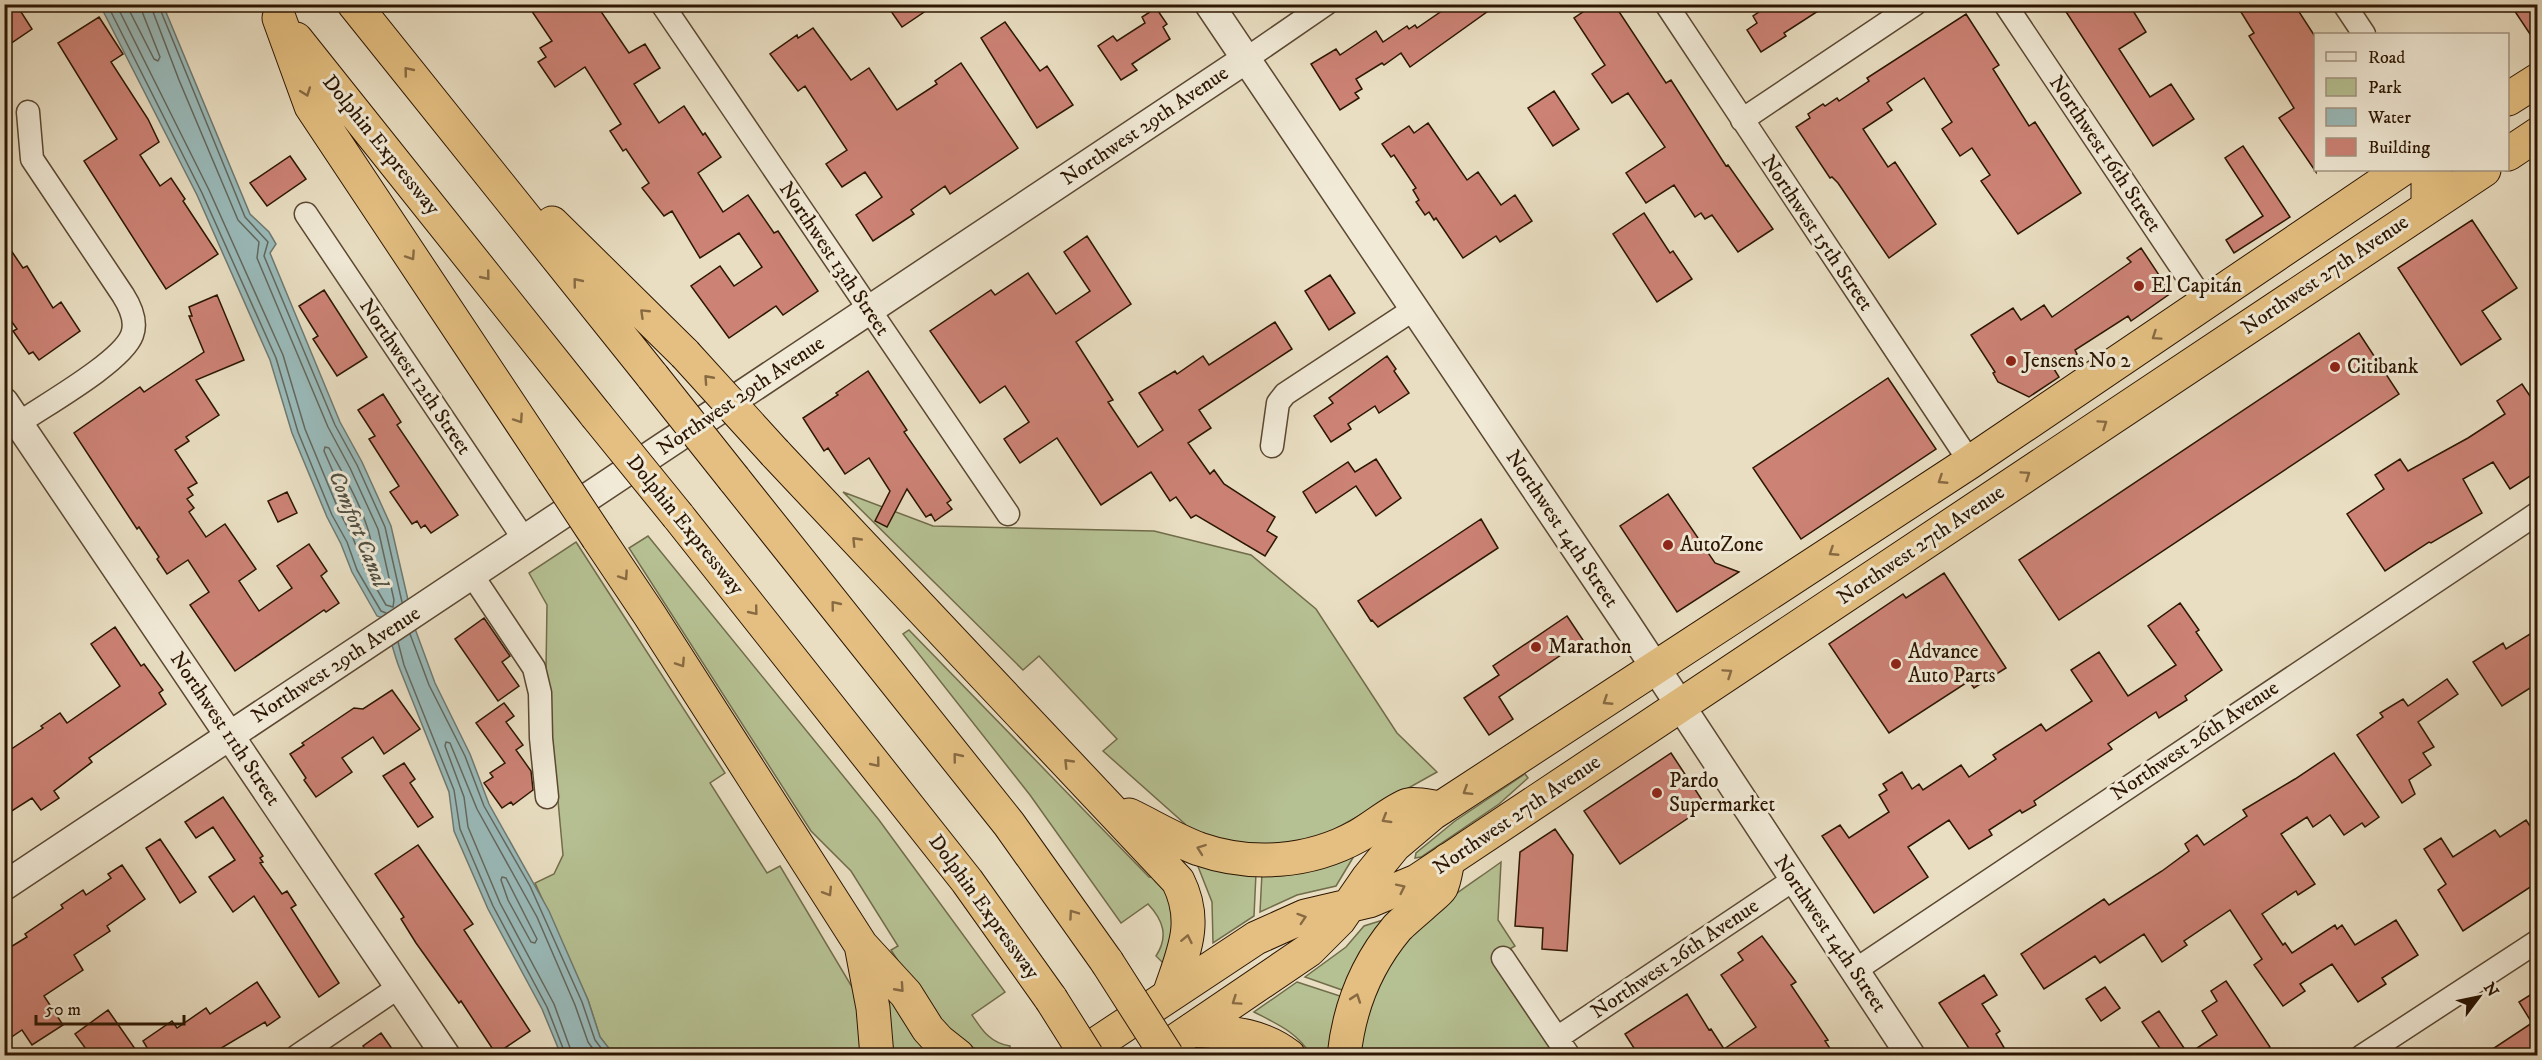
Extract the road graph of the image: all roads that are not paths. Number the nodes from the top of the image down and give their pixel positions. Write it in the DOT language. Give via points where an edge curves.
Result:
graph roads {
  1 [pos="354,4"];
  2 [pos="662,4"];
  3 [pos="1209,4"];
  4 [pos="1326,4"];
  5 [pos="1666,4"];
  6 [pos="1915,4"];
  7 [pos="2005,4"];
  8 [pos="2344,4"];
  9 [pos="273,11"];
  10 [pos="2363,33"];
  11 [pos="1246,59"];
  12 [pos="2538,80"];
  13 [pos="2509,98"];
  14 [pos="28,112"];
  15 [pos="444,117"];
  16 [pos="1742,120"];
  17 [pos="2538,134"];
  18 [pos="2509,153"];
  19 [pos="2400,171"];
  20 [pos="2434,171"];
  21 [pos="2482,171"];
  22 [pos="2428,207"];
  23 [pos="306,214"];
  24 [pos="2259,266"];
  25 [pos="2205,303"];
  26 [pos="1414,309"];
  27 [pos="869,310"];
  28 [pos="2249,326"];
  29 [pos="2186,368"];
  30 [pos="12,412"];
  31 [pos="1272,446"];
  32 [pos="1970,462"];
  33 [pos="2538,513"];
  34 [pos="1008,514"];
  35 [pos="525,539"];
  36 [pos="472,575"];
  37 [pos="1655,668"];
  38 [pos="1680,705"];
  39 [pos="229,735"];
  40 [pos="547,798"];
  41 [pos="1108,805"];
  42 [pos="1440,808"];
  43 [pos="1448,860"];
  44 [pos="1793,880"];
  45 [pos="4,886"];
  46 [pos="1350,904"];
  47 [pos="2538,941"];
  48 [pos="861,945"];
  49 [pos="1503,958"];
  50 [pos="1854,971"];
  51 [pos="399,987"];
  52 [pos="1169,995"];
  53 [pos="1192,1030"];
  54 [pos="1563,1047"];
  55 [pos="297,1056"];
  56 [pos="446,1056"];
  57 [pos="877,1056"];
  58 [pos="958,1056"];
  59 [pos="1078,1056"];
  60 [pos="1087,1056"];
  61 [pos="1154,1056"];
  62 [pos="1167,1056"];
  63 [pos="1289,1056"];
  64 [pos="1344,1056"];
  65 [pos="1911,1056"];
  66 [pos="2362,1056"];
  15 -- 1 [label="highway, one-way"];
  2 -- 27 [label="street, Northwest 13th Street"];
  3 -- 11 [label="street, Northwest 14th Street"];
  4 -- 11 [label="street, Northwest 29th Avenue"];
  5 -- 16 [label="street, Northwest 15th Street"];
  6 -- 16 [label="street"];
  7 -- 25 [label="street, Northwest 16th Street"];
  8 -- 10 [label="street"];
  9 -- 48 [label="highway, one-way, bridge" via="311,105 662,633"];
  9 -- 60 [label="highway, Dolphin Expressway, one-way, bridge" via="898,791 967,880"];
  11 -- 26 [label="street, Northwest 14th Street"];
  11 -- 27 [label="street, Northwest 29th Avenue"];
  12 -- 13 [label="highway"];
  14 -- 30 [label="street" via="32,159 123,295 132,317 133,333 116,356"];
  41 -- 15 [label="highway, one-way, bridge" via="685,354"];
  62 -- 15 [label="highway, one-way, bridge" via="1107,962 1009,824"];
  16 -- 32 [label="street, Northwest 15th Street"];
  17 -- 18 [label="highway"];
  19 -- 24 [label="highway, Northwest 27th Avenue"];
  20 -- 22 [label="highway" via="2428,183"];
  21 -- 22 [label="highway, Northwest 27th Avenue"];
  22 -- 28 [label="highway, Northwest 27th Avenue"];
  23 -- 35 [label="street, Northwest 12th Street"];
  24 -- 25 [label="highway, Northwest 27th Avenue"];
  24 -- 28 [label="highway"];
  25 -- 29 [label="highway" via="2200,331 2187,345"];
  25 -- 32 [label="highway, Northwest 27th Avenue, one-way"];
  26 -- 31 [label="street" via="1285,394 1278,403"];
  26 -- 37 [label="street, Northwest 14th Street"];
  27 -- 34 [label="street, Northwest 13th Street"];
  27 -- 35 [label="street, Northwest 29th Avenue"];
  28 -- 29 [label="highway, Northwest 27th Avenue"];
  38 -- 29 [label="highway, Northwest 27th Avenue, one-way"];
  30 -- 39 [label="street, Northwest 11th Street"];
  32 -- 37 [label="highway, Northwest 27th Avenue, one-way"];
  33 -- 50 [label="street, Northwest 26th Avenue"];
  35 -- 36 [label="street, Northwest 29th Avenue"];
  36 -- 39 [label="street, Northwest 29th Avenue"];
  36 -- 40 [label="street" via="534,668 540,693"];
  37 -- 38 [label="street, Northwest 14th Street"];
  37 -- 42 [label="highway, Northwest 27th Avenue, one-way"];
  38 -- 43 [label="highway, Northwest 27th Avenue"];
  38 -- 44 [label="street, Northwest 14th Street"];
  39 -- 45 [label="street, Northwest 29th Avenue"];
  39 -- 51 [label="street, Northwest 11th Street"];
  42 -- 41 [label="highway, one-way" via="1409,805 1329,849 1301,857 1260,860 1197,848"];
  52 -- 41 [label="highway, one-way" via="1187,942 1189,910 1185,894 1166,866"];
  42 -- 46 [label="highway, Northwest 27th Avenue" via="1394,846"];
  46 -- 43 [label="highway, Northwest 27th Avenue, one-way" via="1391,894"];
  64 -- 43 [label="highway, one-way" via="1353,1006 1371,966 1403,921 1441,890"];
  44 -- 50 [label="street, Northwest 14th Street"];
  44 -- 54 [label="street, Northwest 26th Avenue"];
  52 -- 46 [label="highway, Northwest 27th Avenue, one-way" via="1274,929"];
  46 -- 53 [label="highway, Northwest 27th Avenue, one-way" via="1309,950"];
  47 -- 66 [label="street"];
  48 -- 57 [label="highway"];
  48 -- 58 [label="highway, one-way" via="906,994 928,1029"];
  49 -- 54 [label="street"];
  50 -- 65 [label="street, Northwest 14th Street"];
  51 -- 55 [label="street"];
  51 -- 56 [label="street, Northwest 11th Street"];
  52 -- 59 [label="highway, Northwest 27th Avenue"];
  53 -- 61 [label="highway, Northwest 27th Avenue"];
  53 -- 63 [label="highway" via="1256,1037"];
}
